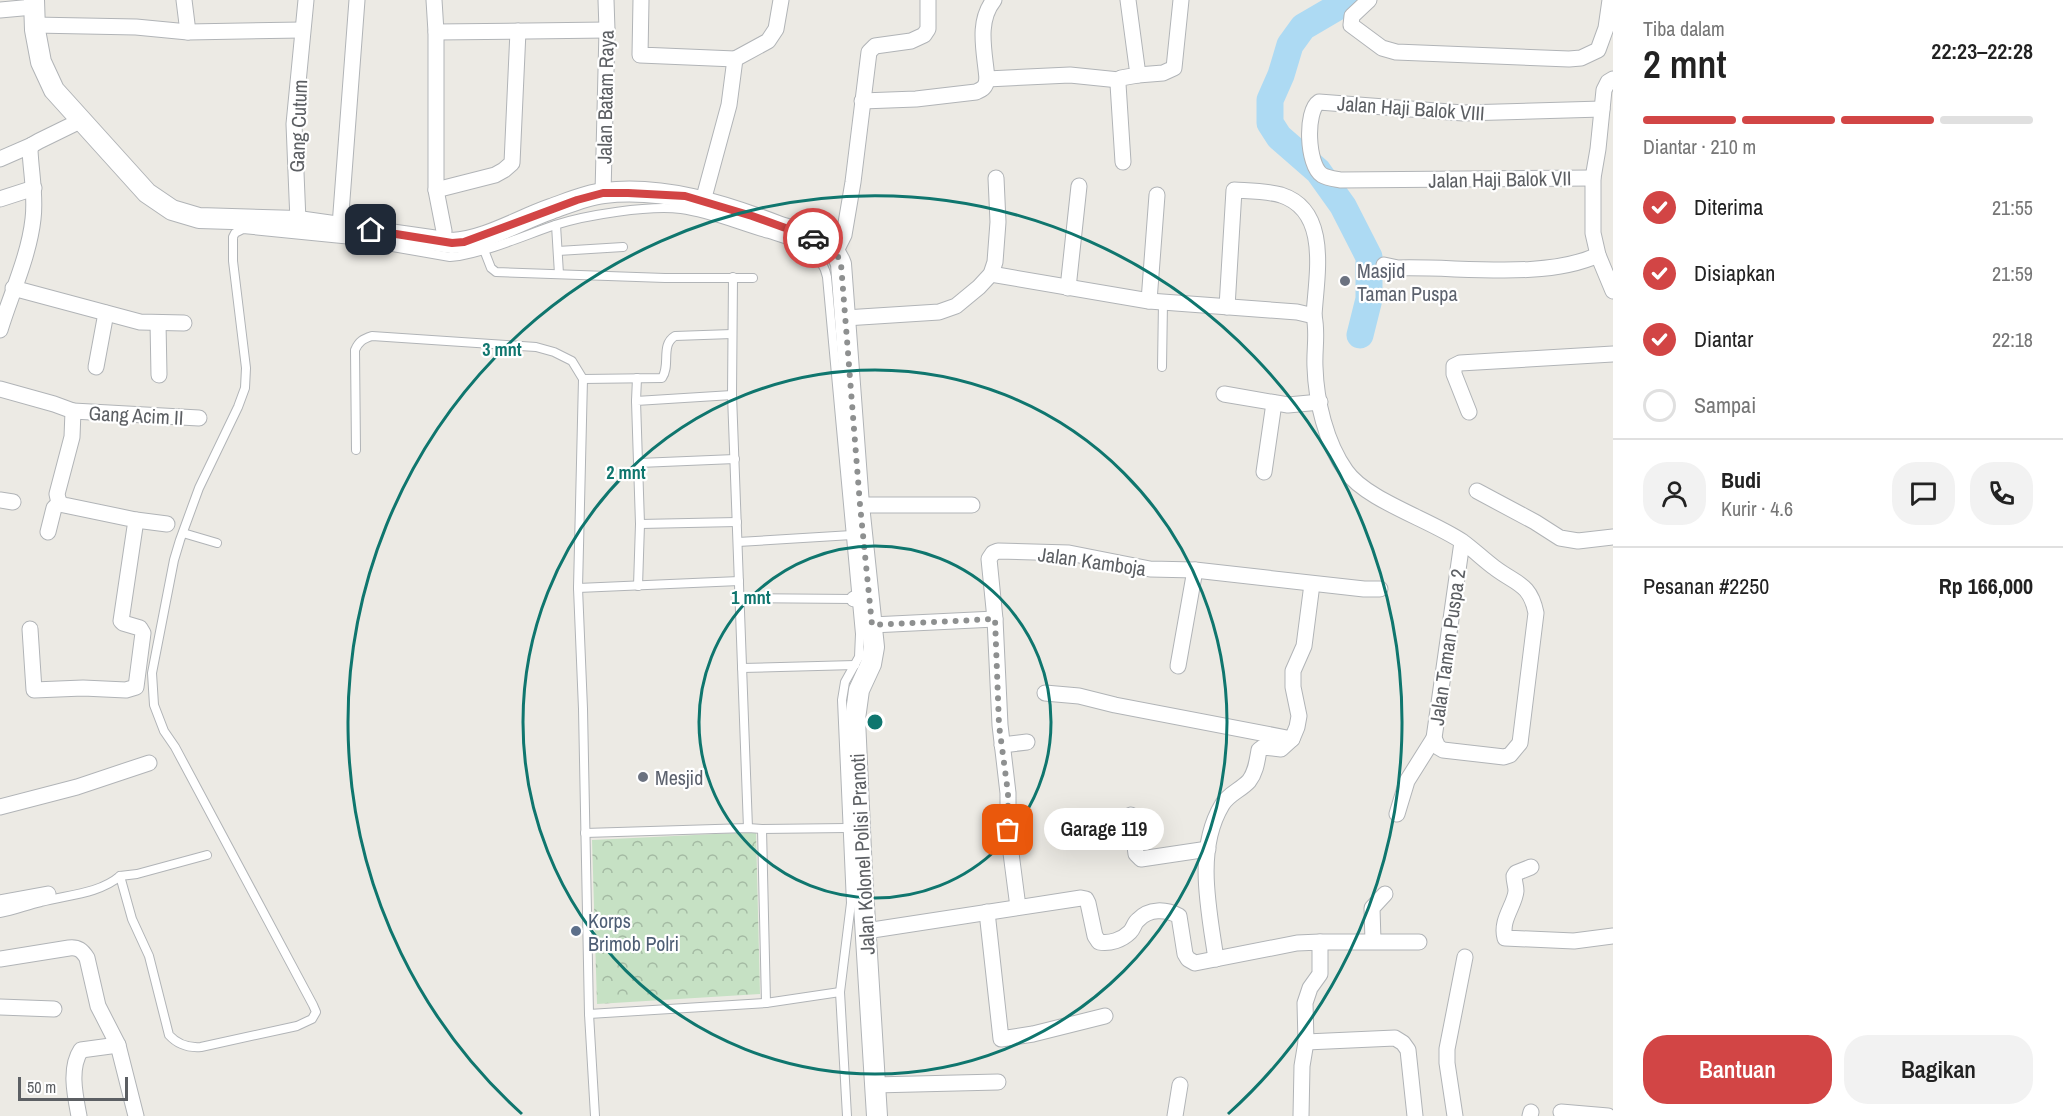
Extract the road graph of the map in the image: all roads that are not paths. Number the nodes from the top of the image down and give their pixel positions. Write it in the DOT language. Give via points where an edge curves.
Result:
graph roads {
  1 [pos="184,0"];
  2 [pos="306,0"];
  3 [pos="357,0"];
  4 [pos="434,0"];
  5 [pos="606,0"];
  6 [pos="641,0"];
  7 [pos="781,0"];
  8 [pos="928,0"];
  9 [pos="994,0"];
  10 [pos="1128,0"];
  11 [pos="1181,0"];
  12 [pos="1369,0"];
  13 [pos="1610,0"];
  14 [pos="0,10"];
  15 [pos="34,11"];
  16 [pos="302,30"];
  17 [pos="607,30"];
  18 [pos="518,31"];
  19 [pos="188,32"];
  20 [pos="436,32"];
  21 [pos="735,59"];
  22 [pos="1138,75"];
  23 [pos="987,79"];
  24 [pos="1119,80"];
  25 [pos="1610,81"];
  26 [pos="862,101"];
  27 [pos="1602,109"];
  28 [pos="82,120"];
  29 [pos="32,145"];
  30 [pos="0,159"];
  31 [pos="1122,162"];
  32 [pos="996,178"];
  33 [pos="1593,178"];
  34 [pos="1340,180"];
  35 [pos="1079,186"];
  36 [pos="34,188"];
  37 [pos="436,190"];
  38 [pos="603,193"];
  39 [pos="1157,195"];
  40 [pos="0,199"];
  41 [pos="703,201"];
  42 [pos="298,221"];
  43 [pos="556,225"];
  44 [pos="340,226"];
  45 [pos="444,231"];
  46 [pos="623,247"];
  47 [pos="484,250"];
  48 [pos="558,250"];
  49 [pos="836,251"];
  50 [pos="1598,255"];
  51 [pos="1384,265"];
  52 [pos="559,274"];
  53 [pos="991,274"];
  54 [pos="733,277"];
  55 [pos="753,278"];
  56 [pos="1068,288"];
  57 [pos="1613,291"];
  58 [pos="7,296"];
  59 [pos="1156,301"];
  60 [pos="1227,307"];
  61 [pos="106,313"];
  62 [pos="1314,316"];
  63 [pos="845,318"];
  64 [pos="158,323"];
  65 [pos="184,323"];
  66 [pos="0,330"];
  67 [pos="732,334"];
  68 [pos="1613,354"];
  69 [pos="96,367"];
  70 [pos="1162,367"];
  71 [pos="159,375"];
  72 [pos="637,378"];
  73 [pos="583,379"];
  74 [pos="0,389"];
  75 [pos="732,394"];
  76 [pos="1224,394"];
  77 [pos="636,401"];
  78 [pos="1320,402"];
  79 [pos="1274,403"];
  80 [pos="73,411"];
  81 [pos="1469,412"];
  82 [pos="199,418"];
  83 [pos="356,450"];
  84 [pos="735,459"];
  85 [pos="639,463"];
  86 [pos="1264,472"];
  87 [pos="1477,491"];
  88 [pos="59,503"];
  89 [pos="860,505"];
  90 [pos="972,505"];
  91 [pos="136,520"];
  92 [pos="737,522"];
  93 [pos="167,524"];
  94 [pos="640,524"];
  95 [pos="48,532"];
  96 [pos="183,533"];
  97 [pos="852,535"];
  98 [pos="1613,537"];
  99 [pos="738,542"];
  100 [pos="1462,542"];
  101 [pos="217,543"];
  102 [pos="1195,570"];
  103 [pos="739,581"];
  104 [pos="1312,584"];
  105 [pos="638,586"];
  106 [pos="578,588"];
  107 [pos="1380,589"];
  108 [pos="740,598"];
  109 [pos="855,599"];
  110 [pos="995,619"];
  111 [pos="872,625"];
  112 [pos="30,629"];
  113 [pos="855,665"];
  114 [pos="1178,666"];
  115 [pos="742,668"];
  116 [pos="1045,693"];
  117 [pos="1434,738"];
  118 [pos="1292,739"];
  119 [pos="1027,742"];
  120 [pos="1002,746"];
  121 [pos="149,763"];
  122 [pos="0,807"];
  123 [pos="1397,814"];
  124 [pos="1131,815"];
  125 [pos="748,828"];
  126 [pos="847,828"];
  127 [pos="762,829"];
  128 [pos="585,833"];
  129 [pos="1208,849"];
  130 [pos="207,855"];
  131 [pos="1531,867"];
  132 [pos="120,876"];
  133 [pos="48,894"];
  134 [pos="1385,894"];
  135 [pos="0,903"];
  136 [pos="1018,907"];
  137 [pos="987,912"];
  138 [pos="0,913"];
  139 [pos="866,931"];
  140 [pos="1613,936"];
  141 [pos="1373,941"];
  142 [pos="1320,942"];
  143 [pos="1419,942"];
  144 [pos="1465,957"];
  145 [pos="0,959"];
  146 [pos="1216,959"];
  147 [pos="840,992"];
  148 [pos="766,1003"];
  149 [pos="0,1007"];
  150 [pos="54,1009"];
  151 [pos="589,1014"];
  152 [pos="1105,1016"];
  153 [pos="1306,1042"];
  154 [pos="118,1044"];
  155 [pos="998,1082"];
  156 [pos="874,1085"];
  157 [pos="1180,1085"];
  158 [pos="1561,1112"];
  159 [pos="79,1116"];
  160 [pos="136,1116"];
  161 [pos="595,1116"];
  162 [pos="847,1116"];
  163 [pos="877,1116"];
  164 [pos="1175,1116"];
  165 [pos="1302,1116"];
  166 [pos="1415,1116"];
  167 [pos="1455,1116"];
  168 [pos="1608,1116"];
  1 -- 19 [label="street"];
  2 -- 16 [label="street, Gang Cutum"];
  3 -- 44 [label="street"];
  4 -- 20 [label="street"];
  5 -- 17 [label="street, Jalan Batam Raya"];
  6 -- 21 [label="street" via="640,55"];
  7 -- 21 [label="street" via="776,29 768,40"];
  8 -- 26 [label="street" via="928,29 924,35 911,41 875,46 869,52"];
  9 -- 23 [label="street" via="983,19"];
  10 -- 22 [label="street"];
  11 -- 22 [label="street" via="1174,68"];
  12 -- 13 [label="street" via="1352,16 1351,25 1382,48 1409,53 1569,59 1598,50"];
  14 -- 15 [label="street"];
  15 -- 19 [label="street"];
  15 -- 28 [label="street" via="47,78"];
  16 -- 19 [label="street"];
  16 -- 42 [label="street, Gang Cutum" via="294,124"];
  17 -- 18 [label="street"];
  17 -- 38 [label="street, Jalan Batam Raya"];
  18 -- 20 [label="street"];
  18 -- 37 [label="street" via="512,163 495,175"];
  20 -- 37 [label="street"];
  21 -- 41 [label="street" via="729,105"];
  22 -- 24 [label="street"];
  23 -- 24 [label="street" via="1070,75"];
  23 -- 26 [label="street" via="986,85 976,92"];
  24 -- 31 [label="street"];
  25 -- 27 [label="street, Jalan Haji Balok VII" via="1604,90"];
  26 -- 49 [label="street" via="844,235"];
  27 -- 33 [label="street, Jalan Haji Balok VII"];
  27 -- 34 [label="street, Jalan Haji Balok VIII" via="1463,113 1319,102 1313,110 1311,159 1322,175"];
  28 -- 29 [label="street"];
  28 -- 42 [label="street" via="147,193 172,210 199,218"];
  29 -- 30 [label="street"];
  29 -- 36 [label="street"];
  32 -- 53 [label="street" via="996,247"];
  33 -- 34 [label="street, Jalan Haji Balok VII"];
  33 -- 50 [label="street" via="1593,233"];
  35 -- 56 [label="street"];
  36 -- 40 [label="street"];
  36 -- 58 [label="street" via="29,248"];
  37 -- 45 [label="street"];
  38 -- 41 [label="street" via="669,195"];
  38 -- 44 [label="street" via="464,242"];
  39 -- 59 [label="street"];
  41 -- 49 [label="street" via="824,241"];
  42 -- 44 [label="street"];
  43 -- 47 [label="lane"];
  43 -- 48 [label="lane"];
  43 -- 97 [label="lane" via="605,214 681,209 790,241 819,258 828,284"];
  46 -- 48 [label="lane"];
  47 -- 52 [label="lane" via="496,272"];
  47 -- 96 [label="lane" via="450,256 321,236 243,229 235,233 233,261 245,388"];
  48 -- 52 [label="lane"];
  49 -- 63 [label="street, Jalan Kolonel Polisi Pranoti" via="841,264"];
  50 -- 51 [label="street" via="1570,265 1533,269"];
  50 -- 57 [label="street"];
  52 -- 54 [label="lane"];
  53 -- 56 [label="street"];
  53 -- 63 [label="street" via="950,310"];
  54 -- 55 [label="lane"];
  54 -- 67 [label="lane"];
  56 -- 59 [label="street"];
  58 -- 61 [label="street"];
  58 -- 66 [label="street"];
  59 -- 60 [label="street"];
  59 -- 70 [label="lane"];
  60 -- 62 [label="street"];
  60 -- 62 [label="street" via="1234,190 1262,192 1290,199 1309,216 1315,229"];
  61 -- 64 [label="street"];
  61 -- 69 [label="street"];
  62 -- 78 [label="street"];
  63 -- 89 [label="street, Jalan Kolonel Polisi Pranoti"];
  64 -- 65 [label="street"];
  64 -- 71 [label="street"];
  67 -- 72 [label="lane" via="675,336 667,345 662,378"];
  67 -- 75 [label="lane"];
  68 -- 81 [label="street" via="1460,363 1454,366 1454,374"];
  72 -- 73 [label="lane"];
  72 -- 77 [label="lane"];
  73 -- 83 [label="lane" via="572,361 536,347 364,338 355,350"];
  73 -- 106 [label="lane"];
  74 -- 80 [label="street, Gang Acim II"];
  75 -- 77 [label="lane"];
  75 -- 84 [label="lane"];
  76 -- 79 [label="street"];
  77 -- 85 [label="lane"];
  78 -- 79 [label="street"];
  78 -- 100 [label="street" via="1337,458 1359,486"];
  79 -- 86 [label="street"];
  80 -- 82 [label="street, Gang Acim II"];
  80 -- 88 [label="street, Gang Acim II" via="72,437 57,494"];
  84 -- 85 [label="lane"];
  84 -- 92 [label="lane"];
  85 -- 94 [label="lane"];
  87 -- 98 [label="street" via="1560,538 1578,541"];
  88 -- 91 [label="street"];
  88 -- 95 [label="street, Gang Acim II"];
  89 -- 90 [label="street"];
  89 -- 111 [label="street, Jalan Kolonel Polisi Pranoti"];
  91 -- 93 [label="street"];
  91 -- 112 [label="street" via="121,617 123,623 140,628 143,633 136,687 34,690"];
  92 -- 94 [label="lane"];
  92 -- 99 [label="lane"];
  94 -- 105 [label="lane"];
  96 -- 101 [label="lane"];
  96 -- 132 [label="lane" via="152,673 154,705 164,731 314,1005 312,1019 297,1026 201,1047 189,1047 174,1040 169,1035 149,956 132,919"];
  97 -- 99 [label="lane"];
  97 -- 109 [label="lane"];
  99 -- 103 [label="lane"];
  100 -- 117 [label="street, Jalan Taman Puspa 2"];
  100 -- 117 [label="street, Jalan Taman Puspa 2" via="1520,583 1534,603 1520,743 1504,757 1449,751 1438,747"];
  102 -- 104 [label="street, Jalan Kamboja"];
  102 -- 110 [label="street, Jalan Kamboja" via="1150,569 1069,553 998,551 989,559"];
  102 -- 114 [label="street"];
  103 -- 105 [label="lane"];
  103 -- 108 [label="lane"];
  104 -- 107 [label="street, Jalan Kamboja"];
  104 -- 118 [label="street" via="1304,646 1293,671 1299,716"];
  105 -- 106 [label="lane"];
  106 -- 128 [label="lane"];
  108 -- 109 [label="lane"];
  108 -- 115 [label="lane"];
  109 -- 113 [label="lane" via="860,646"];
  110 -- 111 [label="street"];
  110 -- 120 [label="street"];
  111 -- 139 [label="street, Jalan Kolonel Polisi Pranoti" via="873,657 860,690 855,719"];
  113 -- 115 [label="lane"];
  113 -- 126 [label="lane" via="843,691"];
  115 -- 125 [label="lane"];
  116 -- 118 [label="street" via="1078,696"];
  117 -- 123 [label="street" via="1407,781"];
  118 -- 129 [label="street" via="1281,749 1259,750 1251,778 1222,804"];
  119 -- 120 [label="street"];
  120 -- 136 [label="street"];
  121 -- 122 [label="street"];
  124 -- 129 [label="street" via="1136,854 1141,859"];
  125 -- 127 [label="lane"];
  125 -- 128 [label="lane"];
  126 -- 127 [label="lane"];
  126 -- 147 [label="lane" via="851,903"];
  127 -- 148 [label="lane"];
  128 -- 151 [label="lane"];
  129 -- 146 [label="street" via="1208,909"];
  130 -- 132 [label="lane"];
  131 -- 140 [label="street" via="1514,876 1516,892 1508,909 1505,938 1574,941"];
  132 -- 138 [label="lane" via="83,894"];
  133 -- 135 [label="street"];
  134 -- 141 [label="street" via="1372,908"];
  136 -- 137 [label="street"];
  136 -- 146 [label="street" via="1086,899 1095,936 1106,943 1131,931 1140,917 1169,910 1179,916 1188,959 1195,963"];
  137 -- 139 [label="street"];
  137 -- 152 [label="street" via="1001,1039"];
  139 -- 156 [label="street, Jalan Kolonel Polisi Pranoti"];
  141 -- 142 [label="street"];
  141 -- 143 [label="street"];
  142 -- 146 [label="street"];
  142 -- 153 [label="street" via="1320,974 1305,1003"];
  144 -- 167 [label="street" via="1447,1049"];
  145 -- 154 [label="street" via="69,948 83,951 98,1006"];
  147 -- 148 [label="lane"];
  147 -- 162 [label="lane"];
  148 -- 151 [label="lane"];
  149 -- 150 [label="street"];
  151 -- 161 [label="lane"];
  153 -- 165 [label="street"];
  153 -- 166 [label="street" via="1395,1038 1403,1043 1408,1050"];
  154 -- 159 [label="street" via="81,1050 76,1057"];
  154 -- 160 [label="street"];
  155 -- 156 [label="street"];
  156 -- 163 [label="street, Jalan Kolonel Polisi Pranoti"];
  157 -- 164 [label="street"];
  158 -- 168 [label="street"];
}
